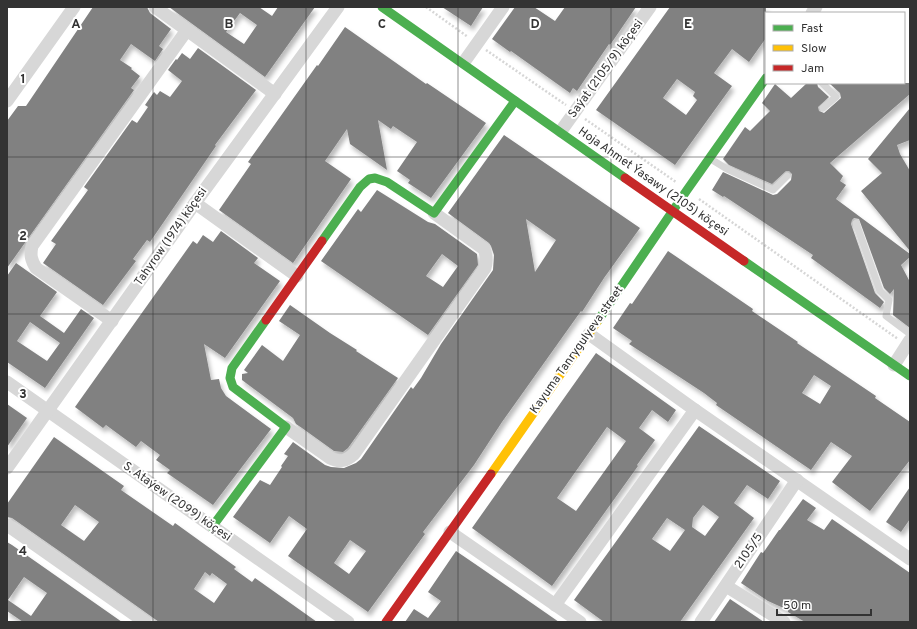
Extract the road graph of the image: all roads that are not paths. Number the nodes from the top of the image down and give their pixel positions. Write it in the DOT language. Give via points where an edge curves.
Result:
graph roads {
  1 [pos="74,7"];
  2 [pos="155,7"];
  3 [pos="338,7"];
  4 [pos="382,7"];
  5 [pos="503,7"];
  6 [pos="650,7"];
  7 [pos="187,30"];
  8 [pos="464,62"];
  9 [pos="765,79"];
  10 [pos="823,84"];
  11 [pos="275,94"];
  12 [pos="7,101"];
  13 [pos="515,101"];
  14 [pos="823,108"];
  15 [pos="561,131"];
  16 [pos="709,158"];
  17 [pos="787,176"];
  18 [pos="195,203"];
  19 [pos="672,211"];
  20 [pos="434,213"];
  21 [pos="856,223"];
  22 [pos="297,276"];
  23 [pos="112,321"];
  24 [pos="589,334"];
  25 [pos="909,340"];
  26 [pos="894,365"];
  27 [pos="910,376"];
  28 [pos="7,382"];
  29 [pos="48,410"];
  30 [pos="695,410"];
  31 [pos="286,427"];
  32 [pos="7,468"];
  33 [pos="798,480"];
  34 [pos="7,525"];
  35 [pos="212,527"];
  36 [pos="450,532"];
  37 [pos="908,554"];
  38 [pos="726,586"];
  39 [pos="555,604"];
  40 [pos="145,622"];
  41 [pos="348,622"];
  42 [pos="386,622"];
  43 [pos="580,622"];
  44 [pos="701,622"];
  45 [pos="784,622"];
  1 -- 12 [label="street"];
  2 -- 7 [label="street"];
  3 -- 11 [label="street, Tahyrow (1974) köçesi"];
  4 -- 8 [label="street, Hoja Ahmet Ýasawy (2105) köçesi"];
  5 -- 8 [label="street"];
  6 -- 15 [label="street, Saýat (2105/9) köçesi"];
  7 -- 11 [label="street"];
  7 -- 23 [label="street" via="32,246 30,253 36,268"];
  8 -- 13 [label="street, Hoja Ahmet Ýasawy (2105) köçesi"];
  9 -- 16 [label="street, Kayuma Tanrygulyeva street"];
  10 -- 14 [label="lane" via="836,97"];
  11 -- 18 [label="street, Tahyrow (1974) köçesi"];
  13 -- 15 [label="street, Hoja Ahmet Ýasawy (2105) köçesi"];
  13 -- 20 [label="street"];
  15 -- 19 [label="street, Hoja Ahmet Ýasawy (2105) köçesi"];
  16 -- 17 [label="lane" via="772,190"];
  16 -- 19 [label="street, Kayuma Tanrygulyeva street"];
  18 -- 22 [label="street"];
  18 -- 23 [label="street, Tahyrow (1974) köçesi"];
  19 -- 24 [label="street, Kayuma Tanrygulyeva street"];
  19 -- 26 [label="street, Hoja Ahmet Ýasawy (2105) köçesi"];
  20 -- 22 [label="street" via="379,178 364,181"];
  20 -- 31 [label="street" via="484,249 487,255 485,268 348,459 342,462 330,458"];
  21 -- 25 [label="lane" via="880,291 889,300 886,316"];
  22 -- 31 [label="street" via="232,368 230,375 230,382 238,392"];
  23 -- 29 [label="street, Tahyrow (1974) köçesi"];
  24 -- 30 [label="street"];
  24 -- 36 [label="street, Kayuma Tanrygulyeva street"];
  25 -- 26 [label="street"];
  26 -- 27 [label="street, Hoja Ahmet Ýasawy (2105) köçesi"];
  28 -- 29 [label="street, S. Ataýew (2099) köçesi"];
  29 -- 32 [label="street, Tahyrow (1974) köçesi"];
  29 -- 35 [label="street, S. Ataýew (2099) köçesi"];
  30 -- 33 [label="street"];
  30 -- 39 [label="street"];
  31 -- 35 [label="street"];
  33 -- 37 [label="street"];
  33 -- 38 [label="street, 2105/5"];
  34 -- 40 [label="street"];
  35 -- 41 [label="street, S. Ataýew (2099) köçesi"];
  36 -- 39 [label="street"];
  36 -- 42 [label="street, Kayuma Tanrygulyeva street"];
  38 -- 44 [label="street, 2105/5"];
  38 -- 45 [label="street"];
  39 -- 43 [label="street"];
}
